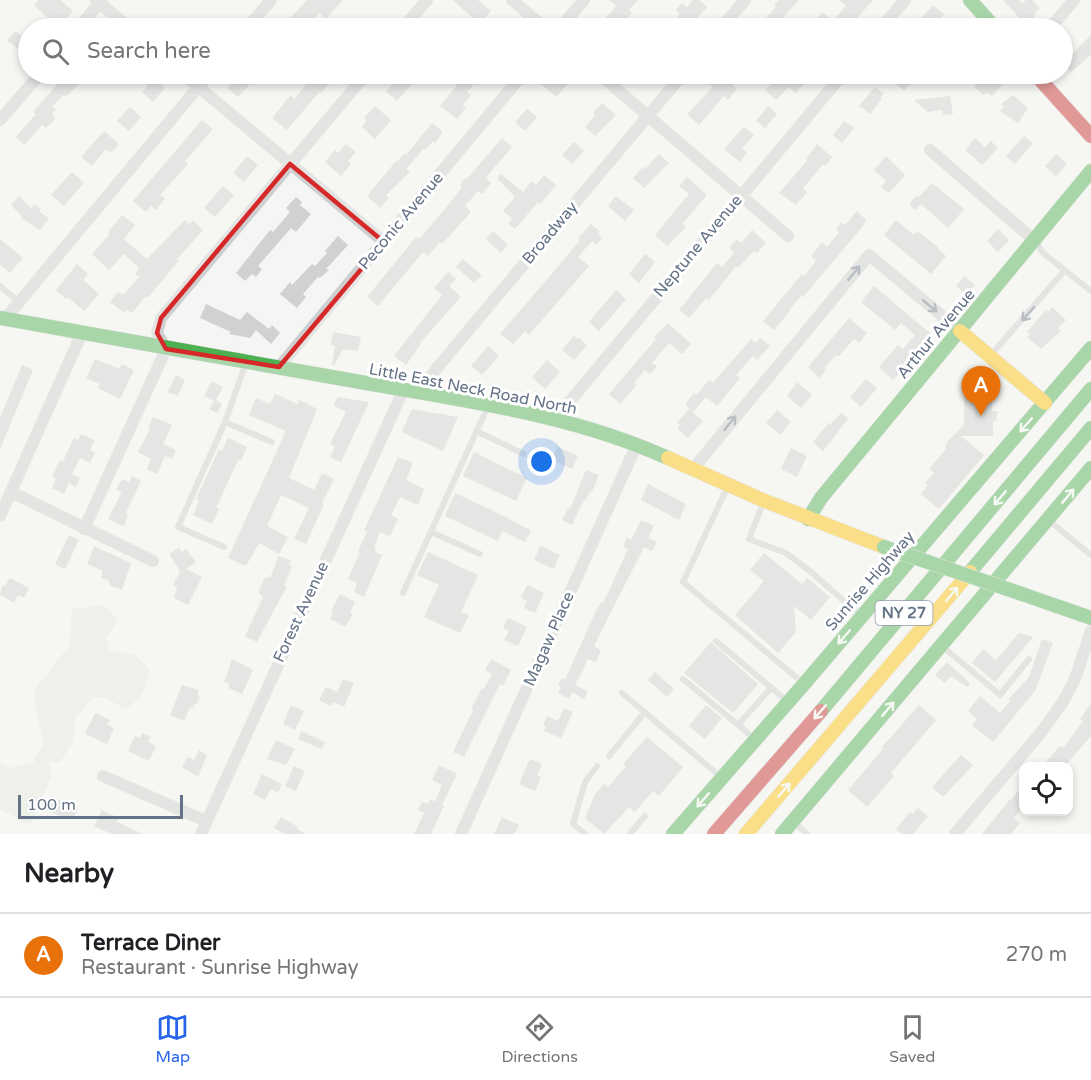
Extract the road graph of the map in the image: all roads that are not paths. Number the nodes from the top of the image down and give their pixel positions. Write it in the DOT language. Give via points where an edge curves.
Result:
graph roads {
  1 [pos="271,0"];
  2 [pos="427,0"];
  3 [pos="512,0"];
  4 [pos="584,0"];
  5 [pos="745,0"];
  6 [pos="905,0"];
  7 [pos="970,0"];
  8 [pos="1074,0"];
  9 [pos="99,1"];
  10 [pos="86,18"];
  11 [pos="119,18"];
  12 [pos="256,18"];
  13 [pos="412,18"];
  14 [pos="533,18"];
  15 [pos="569,18"];
  16 [pos="730,18"];
  17 [pos="890,18"];
  18 [pos="986,18"];
  19 [pos="1059,18"];
  20 [pos="31,84"];
  21 [pos="196,84"];
  22 [pos="358,84"];
  23 [pos="515,84"];
  24 [pos="611,84"];
  25 [pos="674,84"];
  26 [pos="834,84"];
  27 [pos="1044,84"];
  28 [pos="199,86"];
  29 [pos="648,115"];
  30 [pos="0,120"];
  31 [pos="1091,136"];
  32 [pos="930,150"];
  33 [pos="290,164"];
  34 [pos="1091,171"];
  35 [pos="741,194"];
  36 [pos="788,236"];
  37 [pos="1035,241"];
  38 [pos="384,242"];
  39 [pos="1065,270"];
  40 [pos="0,286"];
  41 [pos="1091,291"];
  42 [pos="19,302"];
  43 [pos="2,319"];
  44 [pos="960,331"];
  45 [pos="82,333"];
  46 [pos="1091,348"];
  47 [pos="166,349"];
  48 [pos="990,357"];
  49 [pos="246,362"];
  50 [pos="279,368"];
  51 [pos="1091,389"];
  52 [pos="403,391"];
  53 [pos="418,393"];
  54 [pos="1045,403"];
  55 [pos="488,405"];
  56 [pos="555,419"];
  57 [pos="225,422"];
  58 [pos="1091,428"];
  59 [pos="476,431"];
  60 [pos="272,442"];
  61 [pos="638,444"];
  62 [pos="524,454"];
  63 [pos="1091,468"];
  64 [pos="693,469"];
  65 [pos="728,485"];
  66 [pos="11,492"];
  67 [pos="765,501"];
  68 [pos="0,516"];
  69 [pos="808,519"];
  70 [pos="1048,519"];
  71 [pos="84,529"];
  72 [pos="431,532"];
  73 [pos="224,548"];
  74 [pos="480,554"];
  75 [pos="1091,555"];
  76 [pos="153,561"];
  77 [pos="403,593"];
  78 [pos="862,617"];
  79 [pos="1091,618"];
  80 [pos="1091,631"];
  81 [pos="716,641"];
  82 [pos="941,645"];
  83 [pos="1029,659"];
  84 [pos="683,679"];
  85 [pos="804,684"];
  86 [pos="771,688"];
  87 [pos="622,693"];
  88 [pos="788,702"];
  89 [pos="645,712"];
  90 [pos="738,725"];
  91 [pos="756,739"];
  92 [pos="609,756"];
  93 [pos="597,766"];
  94 [pos="103,776"];
  95 [pos="722,778"];
  96 [pos="645,816"];
  97 [pos="206,821"];
  98 [pos="793,821"];
  99 [pos="201,834"];
  100 [pos="460,834"];
  101 [pos="585,834"];
  102 [pos="630,834"];
  103 [pos="673,834"];
  104 [pos="714,834"];
  105 [pos="746,834"];
  106 [pos="782,834"];
  107 [pos="807,834"];
  108 [pos="955,834"];
  1 -- 12 [label="street"];
  2 -- 13 [label="street"];
  3 -- 14 [label="street"];
  4 -- 15 [label="street"];
  5 -- 16 [label="street"];
  6 -- 17 [label="street"];
  7 -- 18 [label="main road"];
  8 -- 19 [label="street"];
  9 -- 10 [label="street"];
  9 -- 11 [label="street"];
  20 -- 30 [label="street"];
  21 -- 28 [label="street"];
  22 -- 33 [label="street"];
  23 -- 38 [label="street, Peconic Avenue"];
  24 -- 29 [label="street"];
  25 -- 29 [label="street, Broadway"];
  26 -- 35 [label="street, Neptune Avenue"];
  27 -- 31 [label="main road"];
  28 -- 33 [label="street"];
  28 -- 42 [label="street"];
  29 -- 35 [label="street"];
  29 -- 53 [label="street, Broadway"];
  32 -- 37 [label="street"];
  33 -- 38 [label="street"];
  33 -- 47 [label="street" via="161,318 157,333"];
  34 -- 37 [label="main road, Arthur Avenue"];
  35 -- 36 [label="street"];
  35 -- 56 [label="street, Neptune Avenue"];
  37 -- 39 [label="lane" via="1043,253"];
  37 -- 44 [label="main road, Arthur Avenue"];
  38 -- 50 [label="street, Peconic Avenue"];
  39 -- 41 [label="lane"];
  39 -- 48 [label="lane, one-way"];
  40 -- 42 [label="lane"];
  42 -- 43 [label="street"];
  43 -- 45 [label="main road, Little East Neck Road North"];
  44 -- 48 [label="main road"];
  64 -- 44 [label="street, one-way" via="869,255"];
  44 -- 69 [label="main road, Arthur Avenue" via="821,498"];
  45 -- 47 [label="main road, Little East Neck Road North"];
  45 -- 66 [label="street"];
  46 -- 54 [label="main road, Sunrise Highway"];
  47 -- 49 [label="main road, Little East Neck Road North"];
  47 -- 71 [label="street"];
  48 -- 54 [label="main road"];
  49 -- 50 [label="main road, Little East Neck Road North"];
  49 -- 57 [label="lane"];
  50 -- 52 [label="main road, Little East Neck Road North"];
  51 -- 104 [label="main road, NY 27, one-way"];
  52 -- 53 [label="main road, Little East Neck Road North"];
  52 -- 97 [label="street, Forest Avenue"];
  53 -- 55 [label="main road, Little East Neck Road North"];
  54 -- 78 [label="main road, Sunrise Highway, one-way"];
  55 -- 56 [label="main road, Little East Neck Road North"];
  55 -- 59 [label="lane"];
  56 -- 61 [label="main road, Little East Neck Road North"];
  57 -- 60 [label="lane"];
  57 -- 73 [label="lane" via="178,527"];
  105 -- 58 [label="main road, NY 27, one-way"];
  59 -- 62 [label="lane"];
  59 -- 72 [label="lane"];
  61 -- 64 [label="main road, Little East Neck Road North"];
  61 -- 100 [label="street, Magaw Place"];
  70 -- 63 [label="main road, one-way"];
  64 -- 65 [label="main road, Little East Neck Road North"];
  65 -- 67 [label="main road, Little East Neck Road North"];
  65 -- 85 [label="lane" via="683,582"];
  66 -- 68 [label="street"];
  66 -- 71 [label="street"];
  67 -- 69 [label="main road, Little East Neck Road North"];
  67 -- 78 [label="lane" via="749,539 786,553"];
  69 -- 79 [label="main road, Little East Neck Road North, bridge"];
  70 -- 75 [label="lane"];
  70 -- 82 [label="main road"];
  71 -- 76 [label="street"];
  72 -- 74 [label="lane"];
  72 -- 77 [label="lane"];
  78 -- 85 [label="main road, Sunrise Highway, one-way"];
  80 -- 108 [label="street" via="1075,680 1063,702"];
  81 -- 86 [label="lane"];
  82 -- 83 [label="lane" via="1000,695"];
  98 -- 82 [label="main road, one-way"];
  84 -- 90 [label="lane"];
  85 -- 88 [label="main road, Sunrise Highway"];
  86 -- 88 [label="lane"];
  86 -- 90 [label="lane"];
  87 -- 89 [label="lane"];
  88 -- 91 [label="main road, Sunrise Highway"];
  89 -- 92 [label="lane"];
  89 -- 95 [label="lane"];
  90 -- 91 [label="lane"];
  91 -- 95 [label="main road, Sunrise Highway"];
  93 -- 101 [label="lane" via="585,782 573,824"];
  94 -- 97 [label="street"];
  95 -- 103 [label="main road, Sunrise Highway, one-way"];
  96 -- 102 [label="lane"];
  97 -- 99 [label="street, Forest Avenue"];
  98 -- 106 [label="main road"];
  98 -- 107 [label="lane"];
}
